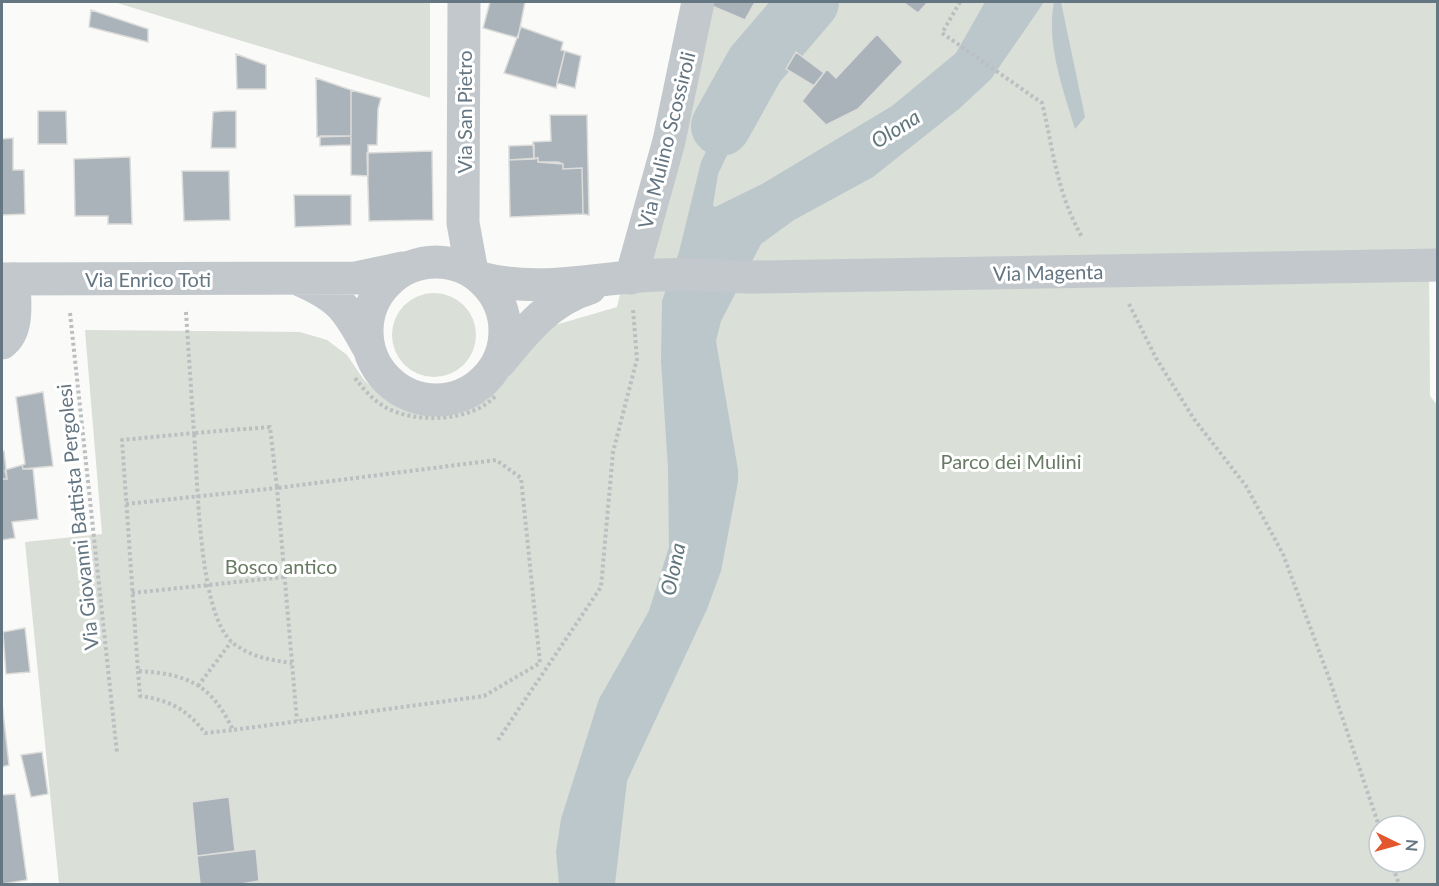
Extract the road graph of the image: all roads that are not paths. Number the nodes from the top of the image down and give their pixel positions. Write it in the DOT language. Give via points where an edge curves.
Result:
graph roads {
  1 [pos="464,2"];
  2 [pos="698,2"];
  3 [pos="1437,265"];
  4 [pos="455,269"];
  5 [pos="294,278"];
  6 [pos="635,278"];
  7 [pos="8,279"];
  8 [pos="2,343"];
  9 [pos="360,361"];
  10 [pos="496,380"];
  1 -- 4 [label="street, Via San Pietro" via="463,223 450,250"];
  2 -- 6 [label="street, Via Mulino Scossiroli"];
  3 -- 6 [label="street, Via Magenta"];
  4 -- 5 [label="street, Via Enrico Toti" via="356,278"];
  4 -- 6 [label="street, Via Enrico Toti" via="503,284 557,286"];
  4 -- 9 [label="street, Via Enrico Toti" via="399,272 383,286 372,305"];
  4 -- 10 [label="street, Via Enrico Toti" via="494,293 502,310 505,330"];
  5 -- 7 [label="street, Via Enrico Toti"];
  5 -- 9 [label="street, Via Enrico Toti" via="327,291 350,312"];
  6 -- 10 [label="street, Via Enrico Toti" via="573,293 533,321"];
  7 -- 8 [label="street" via="14,321"];
  9 -- 10 [label="street, Via Enrico Toti" via="378,369 393,387 414,398 437,402 460,397"];
}
